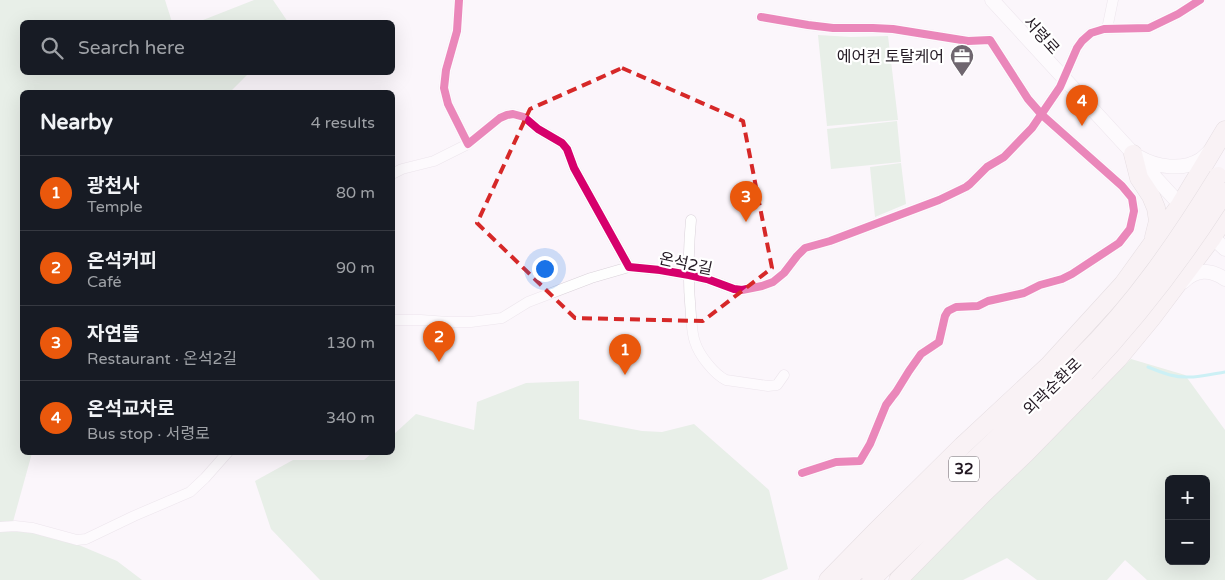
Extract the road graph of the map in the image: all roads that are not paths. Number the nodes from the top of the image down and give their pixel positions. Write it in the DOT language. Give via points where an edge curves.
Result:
graph roads {
  1 [pos="459,0"];
  2 [pos="992,0"];
  3 [pos="1112,0"];
  4 [pos="1200,0"];
  5 [pos="761,17"];
  6 [pos="1107,29"];
  7 [pos="1064,79"];
  8 [pos="1042,115"];
  9 [pos="1225,130"];
  10 [pos="468,144"];
  11 [pos="1133,154"];
  12 [pos="1220,171"];
  13 [pos="395,172"];
  14 [pos="1180,204"];
  15 [pos="1225,217"];
  16 [pos="691,220"];
  17 [pos="1219,243"];
  18 [pos="1151,246"];
  19 [pos="1225,257"];
  20 [pos="630,267"];
  21 [pos="689,275"];
  22 [pos="1225,279"];
  23 [pos="1176,285"];
  24 [pos="395,320"];
  25 [pos="1082,366"];
  26 [pos="784,374"];
  27 [pos="225,455"];
  28 [pos="802,473"];
  29 [pos="0,527"];
  30 [pos="828,580"];
  31 [pos="847,580"];
  32 [pos="871,580"];
  33 [pos="898,580"];
  1 -- 10 [label="street" via="457,31 444,88 448,104"];
  2 -- 7 [label="street, 서령로"];
  3 -- 6 [label="street"];
  4 -- 6 [label="street, 온석2길" via="1149,28"];
  5 -- 8 [label="street" via="833,28 893,29 968,41 990,40"];
  6 -- 7 [label="street, 온석2길" via="1085,37"];
  7 -- 8 [label="street, 온석2길"];
  7 -- 11 [label="street, 서령로"];
  8 -- 21 [label="street, 온석2길" via="1020,141 970,184 939,200 806,248 772,282 742,290"];
  8 -- 28 [label="street" via="1128,192 1134,211 1132,224 1121,242 1062,279 978,306 950,309 939,342 921,354 909,370 886,405 860,461 836,462"];
  9 -- 12 [label="highway"];
  10 -- 13 [label="street" via="434,161"];
  10 -- 20 [label="street" via="500,118 513,114 524,117 562,143"];
  11 -- 12 [label="street" via="1150,163 1172,167 1193,163 1208,152"];
  11 -- 14 [label="street, 서령로"];
  11 -- 18 [label="highway" via="1139,178 1158,215"];
  12 -- 14 [label="highway"];
  12 -- 25 [label="highway, 외곽순환로 / 32, bridge" via="1194,240 1121,334"];
  14 -- 17 [label="street, 서령로"];
  14 -- 18 [label="highway"];
  15 -- 17 [label="highway"];
  16 -- 21 [label="street"];
  17 -- 19 [label="street, 서령로"];
  17 -- 23 [label="highway"];
  18 -- 30 [label="highway" via="1123,284 1049,365"];
  20 -- 21 [label="street, 온석2길"];
  20 -- 24 [label="street" via="528,302 502,318 471,322"];
  21 -- 26 [label="street" via="693,336 708,365 724,379 754,385 777,385"];
  22 -- 23 [label="street" via="1202,271 1194,273 1180,286"];
  23 -- 33 [label="highway" via="1118,359"];
  25 -- 31 [label="highway, 외곽순환로 / 32" via="1031,406"];
  25 -- 32 [label="highway, 외곽순환로 / 32" via="1063,396"];
  27 -- 29 [label="street" via="190,492 86,539 77,540 33,528"];
}
